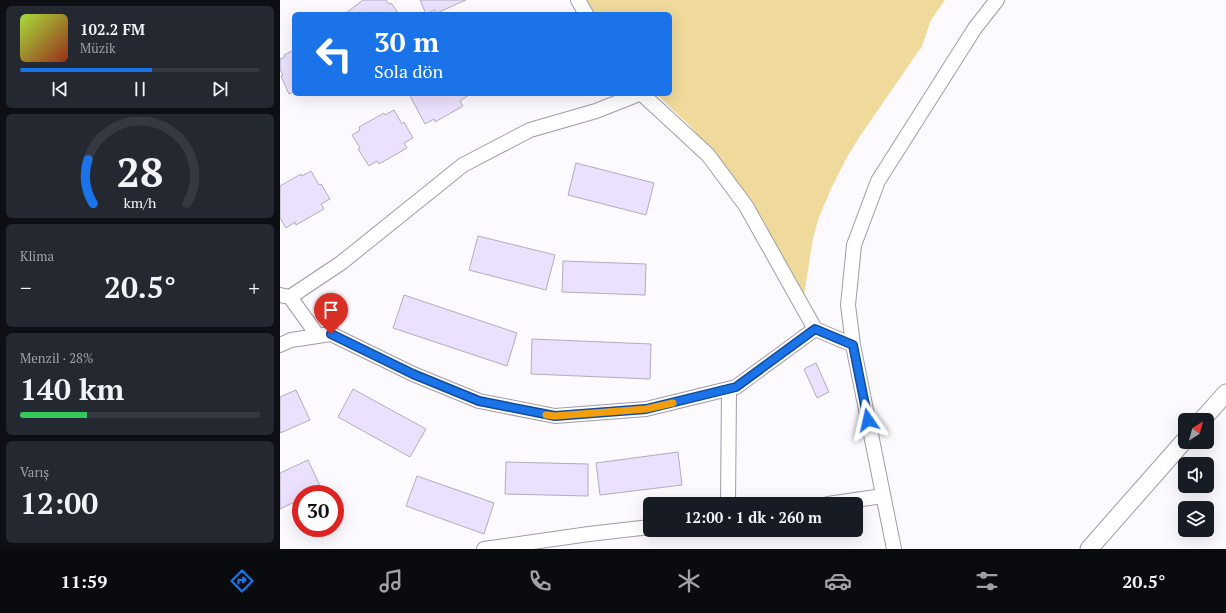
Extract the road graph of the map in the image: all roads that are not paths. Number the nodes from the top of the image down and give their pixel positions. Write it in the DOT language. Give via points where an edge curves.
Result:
graph roads {
  1 [pos="578,0"];
  2 [pos="997,0"];
  3 [pos="585,12"];
  4 [pos="634,96"];
  5 [pos="644,96"];
  6 [pos="285,296"];
  7 [pos="815,329"];
  8 [pos="318,336"];
  9 [pos="280,345"];
  10 [pos="853,345"];
  11 [pos="729,389"];
  12 [pos="1226,393"];
  13 [pos="1208,413"];
  14 [pos="1178,448"];
  15 [pos="883,496"];
  16 [pos="728,497"];
  17 [pos="863,499"];
  18 [pos="643,528"];
  19 [pos="484,549"];
  20 [pos="894,549"];
  21 [pos="1089,549"];
  1 -- 3 [label="street"];
  2 -- 10 [label="street" via="975,28 878,181 854,245 848,305"];
  4 -- 6 [label="street" via="596,111 530,130 463,165 341,263"];
  5 -- 7 [label="street" via="708,155 746,206"];
  6 -- 8 [label="street"];
  7 -- 10 [label="street"];
  7 -- 11 [label="street" via="736,387"];
  8 -- 9 [label="street" via="291,340"];
  8 -- 11 [label="street" via="331,334 413,374 479,401 555,416 646,409"];
  10 -- 15 [label="street"];
  11 -- 16 [label="street"];
  12 -- 13 [label="street"];
  14 -- 21 [label="street"];
  15 -- 17 [label="street"];
  15 -- 20 [label="street"];
  18 -- 19 [label="street"];
}
